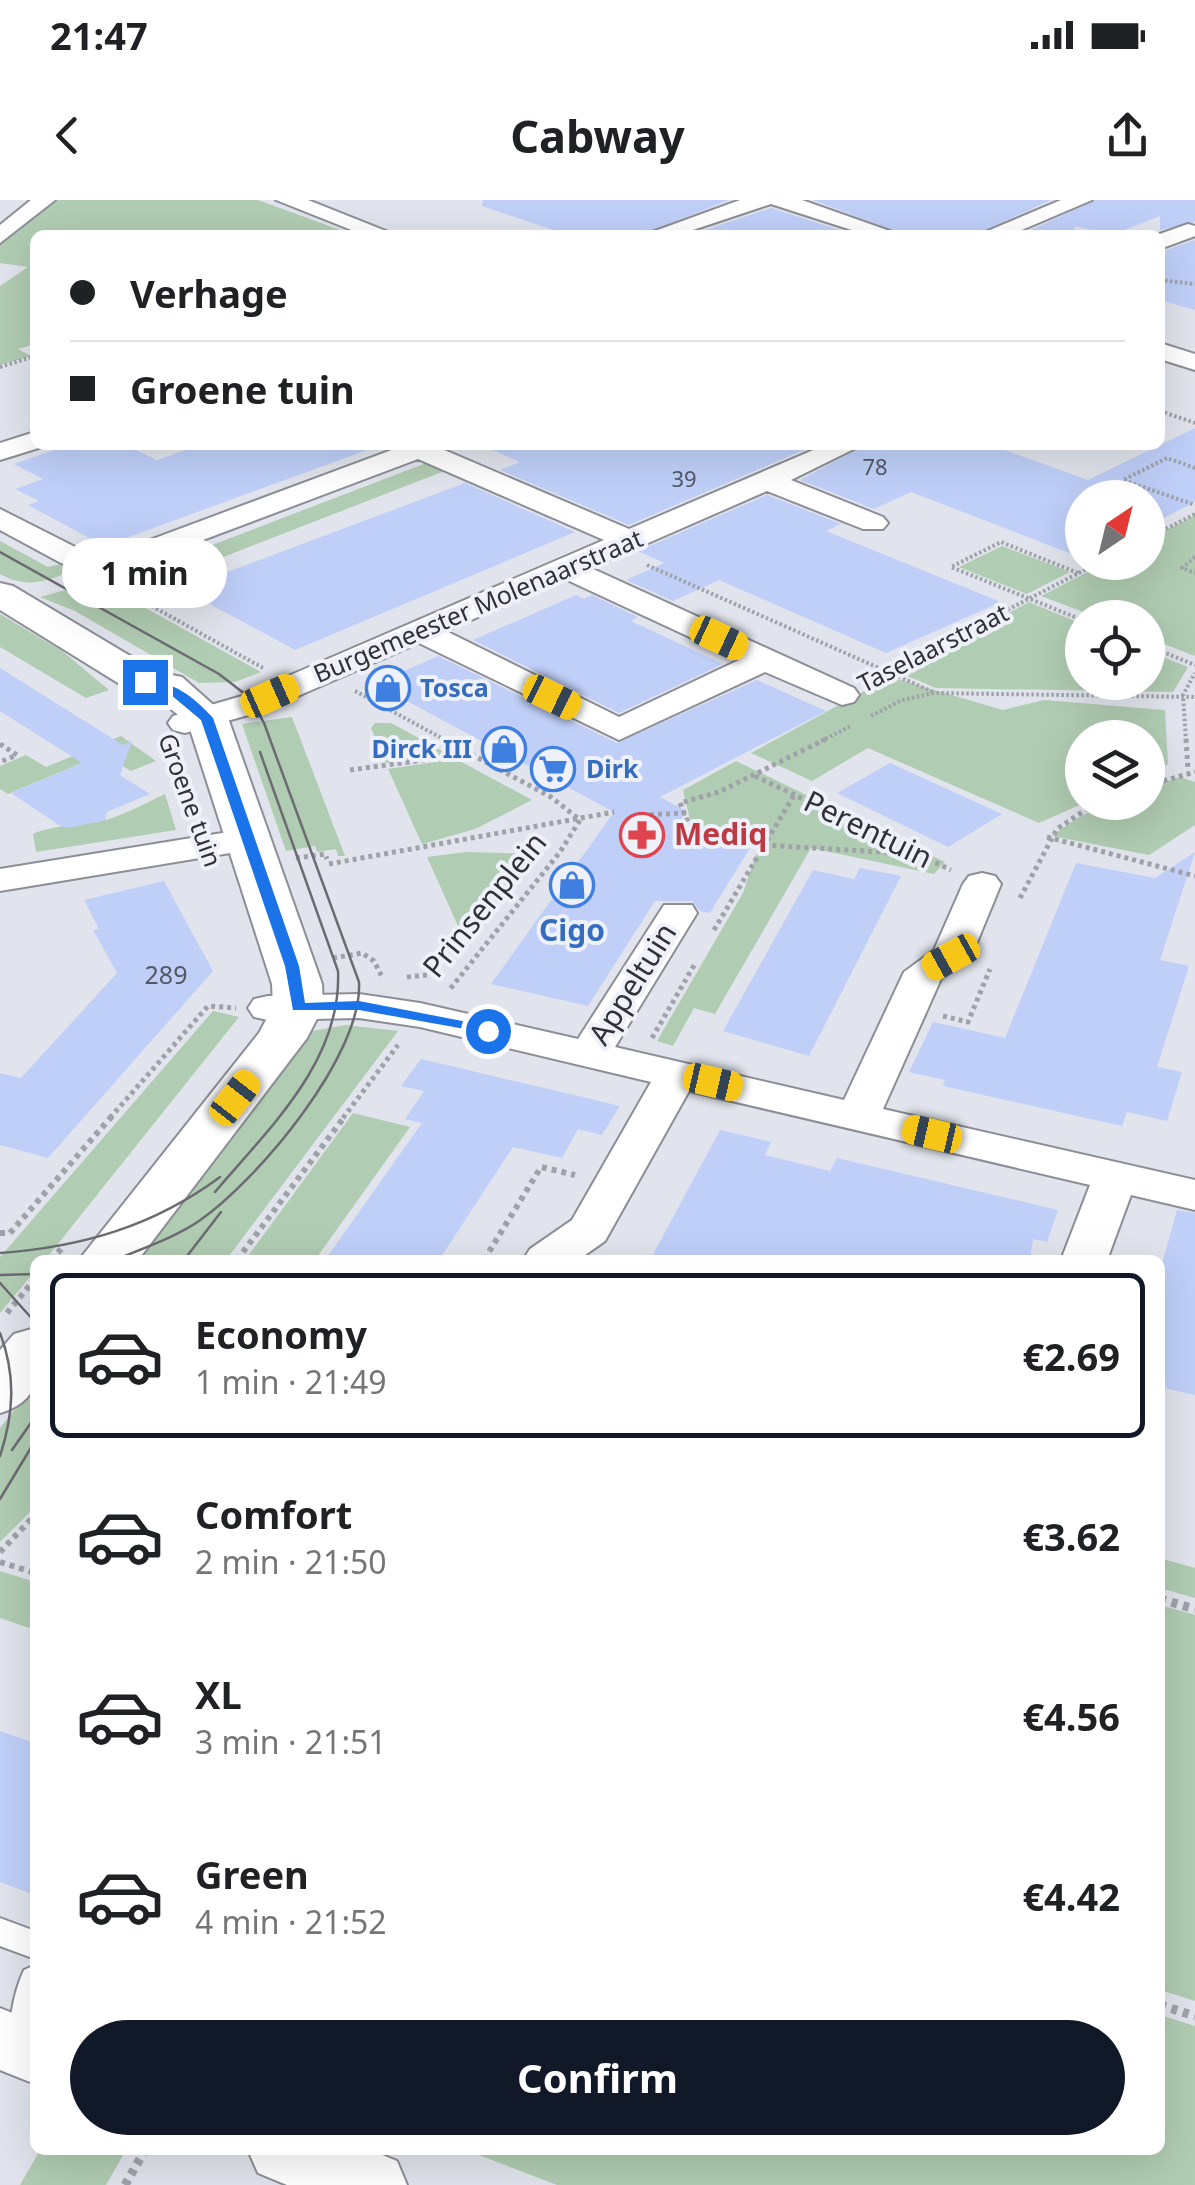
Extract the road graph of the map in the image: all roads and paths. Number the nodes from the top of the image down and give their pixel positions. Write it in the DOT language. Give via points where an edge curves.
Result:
graph roads {
  1 [pos="44,200"];
  2 [pos="288,200"];
  3 [pos="701,200"];
  4 [pos="762,200"];
  5 [pos="779,200"];
  6 [pos="1081,200"];
  7 [pos="732,210"];
  8 [pos="1030,220"];
  9 [pos="371,230"];
  10 [pos="670,230"];
  11 [pos="874,230"];
  12 [pos="1003,230"];
  13 [pos="1066,230"];
  14 [pos="1188,231"];
  15 [pos="3,232"];
  16 [pos="1165,240"];
  17 [pos="1165,281"];
  18 [pos="1195,284"];
  19 [pos="1165,353"];
  20 [pos="30,358"];
  21 [pos="1195,362"];
  22 [pos="0,367"];
  23 [pos="1165,413"];
  24 [pos="1195,423"];
  25 [pos="30,442"];
  26 [pos="418,450"];
  27 [pos="431,450"];
  28 [pos="837,450"];
  29 [pos="0,452"];
  30 [pos="1195,468"];
  31 [pos="768,481"];
  32 [pos="1195,505"];
  33 [pos="1195,514"];
  34 [pos="0,518"];
  35 [pos="873,523"];
  36 [pos="1165,529"];
  37 [pos="620,544"];
  38 [pos="72,557"];
  39 [pos="1195,557"];
  40 [pos="1065,567"];
  41 [pos="568,569"];
  42 [pos="1195,573"];
  43 [pos="114,574"];
  44 [pos="1066,580"];
  45 [pos="0,594"];
  46 [pos="1029,598"];
  47 [pos="1065,613"];
  48 [pos="420,631"];
  49 [pos="1165,653"];
  50 [pos="765,660"];
  51 [pos="1195,665"];
  52 [pos="888,672"];
  53 [pos="1195,674"];
  54 [pos="308,679"];
  55 [pos="934,693"];
  56 [pos="842,695"];
  57 [pos="1183,695"];
  58 [pos="1195,696"];
  59 [pos="196,721"];
  60 [pos="0,744"];
  61 [pos="471,754"];
  62 [pos="0,762"];
  63 [pos="350,770"];
  64 [pos="1192,771"];
  65 [pos="754,775"];
  66 [pos="1165,779"];
  67 [pos="614,812"];
  68 [pos="686,813"];
  69 [pos="642,815"];
  70 [pos="580,820"];
  71 [pos="1046,836"];
  72 [pos="251,848"];
  73 [pos="917,854"];
  74 [pos="1195,876"];
  75 [pos="0,880"];
  76 [pos="982,884"];
  77 [pos="1023,891"];
  78 [pos="678,913"];
  79 [pos="272,1008"];
  80 [pos="420,1015"];
  81 [pos="589,1055"];
  82 [pos="677,1074"];
  83 [pos="858,1116"];
  84 [pos="1116,1176"];
  85 [pos="614,1185"];
  86 [pos="1195,1196"];
  87 [pos="10,1233"];
  88 [pos="0,1234"];
  89 [pos="0,1244"];
  90 [pos="76,1255"];
  91 [pos="111,1255"];
  92 [pos="241,1255"];
  93 [pos="487,1255"];
  94 [pos="553,1255"];
  95 [pos="1086,1255"];
  96 [pos="30,1286"];
  97 [pos="30,1310"];
  98 [pos="0,1321"];
  99 [pos="0,1346"];
  100 [pos="30,1355"];
  101 [pos="0,1392"];
  102 [pos="30,1520"];
  103 [pos="0,1552"];
  104 [pos="0,1562"];
  105 [pos="30,1571"];
  106 [pos="1165,1601"];
  107 [pos="1195,1610"];
  108 [pos="0,1932"];
  109 [pos="30,1943"];
  110 [pos="30,2002"];
  111 [pos="1165,2007"];
  112 [pos="1195,2016"];
  113 [pos="20,2047"];
  114 [pos="141,2155"];
  115 [pos="295,2155"];
  116 [pos="125,2185"];
  117 [pos="372,2185"];
  1 -- 15 [label="street"];
  2 -- 9 [label="street"];
  3 -- 7 [label="street"];
  4 -- 7 [label="street"];
  5 -- 11 [label="street"];
  6 -- 8 [label="street"];
  7 -- 10 [label="street"];
  8 -- 12 [label="street"];
  8 -- 13 [label="street"];
  14 -- 16 [label="street"];
  17 -- 18 [label="path"];
  19 -- 21 [label="street"];
  20 -- 22 [label="path"];
  23 -- 24 [label="path"];
  25 -- 29 [label="street"];
  26 -- 43 [label="street"];
  27 -- 37 [label="street"];
  28 -- 31 [label="street, Burgemeester Molenaarstraat"];
  30 -- 32 [label="path" via="1167,458 1123,480"];
  31 -- 35 [label="street"];
  31 -- 37 [label="street, Burgemeester Molenaarstraat"];
  33 -- 36 [label="path"];
  34 -- 38 [label="street"];
  37 -- 41 [label="street, Burgemeester Molenaarstraat"];
  37 -- 52 [label="path"];
  39 -- 42 [label="path" via="1182,568"];
  40 -- 46 [label="path" via="1002,542 951,568"];
  41 -- 48 [label="street, Burgemeester Molenaarstraat"];
  41 -- 50 [label="street, Taselaarstraat"];
  43 -- 54 [label="path, Prinsenplein"];
  44 -- 46 [label="path, Taselaarstraat"];
  45 -- 59 [label="street, Groene tuin"];
  46 -- 47 [label="path"];
  46 -- 52 [label="path, Taselaarstraat"];
  48 -- 50 [label="street" via="619,730"];
  48 -- 54 [label="street, Burgemeester Molenaarstraat"];
  49 -- 51 [label="path"];
  50 -- 56 [label="street, Taselaarstraat"];
  52 -- 55 [label="path"];
  52 -- 56 [label="path, Taselaarstraat"];
  53 -- 57 [label="path"];
  54 -- 59 [label="street, Burgemeester Molenaarstraat"];
  54 -- 61 [label="path, Prinsenplein"];
  55 -- 57 [label="path"];
  55 -- 65 [label="path" via="902,700"];
  57 -- 58 [label="path"];
  57 -- 64 [label="path"];
  59 -- 72 [label="street, Groene tuin"];
  60 -- 62 [label="path" via="17,756"];
  61 -- 63 [label="path"];
  61 -- 70 [label="path, Prinsenplein" via="551,796"];
  64 -- 66 [label="path"];
  65 -- 68 [label="path" via="680,803"];
  65 -- 73 [label="path, Perentuin"];
  67 -- 70 [label="path"];
  68 -- 69 [label="path"];
  68 -- 73 [label="path" via="690,830 763,845"];
  70 -- 72 [label="path, Prinsenplein" via="328,861 325,854"];
  70 -- 80 [label="path, Prinsenplein" via="456,984"];
  71 -- 74 [label="path"];
  72 -- 75 [label="street"];
  72 -- 79 [label="street, Groene tuin"];
  73 -- 76 [label="path, Perentuin"];
  76 -- 77 [label="path, Perentuin"];
  76 -- 83 [label="street" via="951,957 924,972"];
  78 -- 81 [label="street, Appeltuin"];
  79 -- 80 [label="street" via="359,1006"];
  79 -- 87 [label="path" via="208,1006"];
  79 -- 90 [label="street"];
  79 -- 91 [label="street" via="282,1038"];
  80 -- 81 [label="street"];
  80 -- 92 [label="path"];
  81 -- 82 [label="street"];
  82 -- 83 [label="street"];
  82 -- 85 [label="street"];
  83 -- 84 [label="street"];
  84 -- 86 [label="street"];
  84 -- 95 [label="street"];
  85 -- 93 [label="path" via="541,1167"];
  85 -- 94 [label="street" via="589,1230"];
  87 -- 88 [label="path"];
  87 -- 89 [label="path"];
  96 -- 98 [label="path"];
  97 -- 99 [label="street"];
  100 -- 101 [label="street"];
  102 -- 103 [label="path"];
  104 -- 105 [label="path"];
  106 -- 107 [label="path"];
  108 -- 109 [label="lane"];
  110 -- 113 [label="lane"];
  111 -- 112 [label="path"];
  114 -- 116 [label="path"];
  115 -- 117 [label="street"];
}
